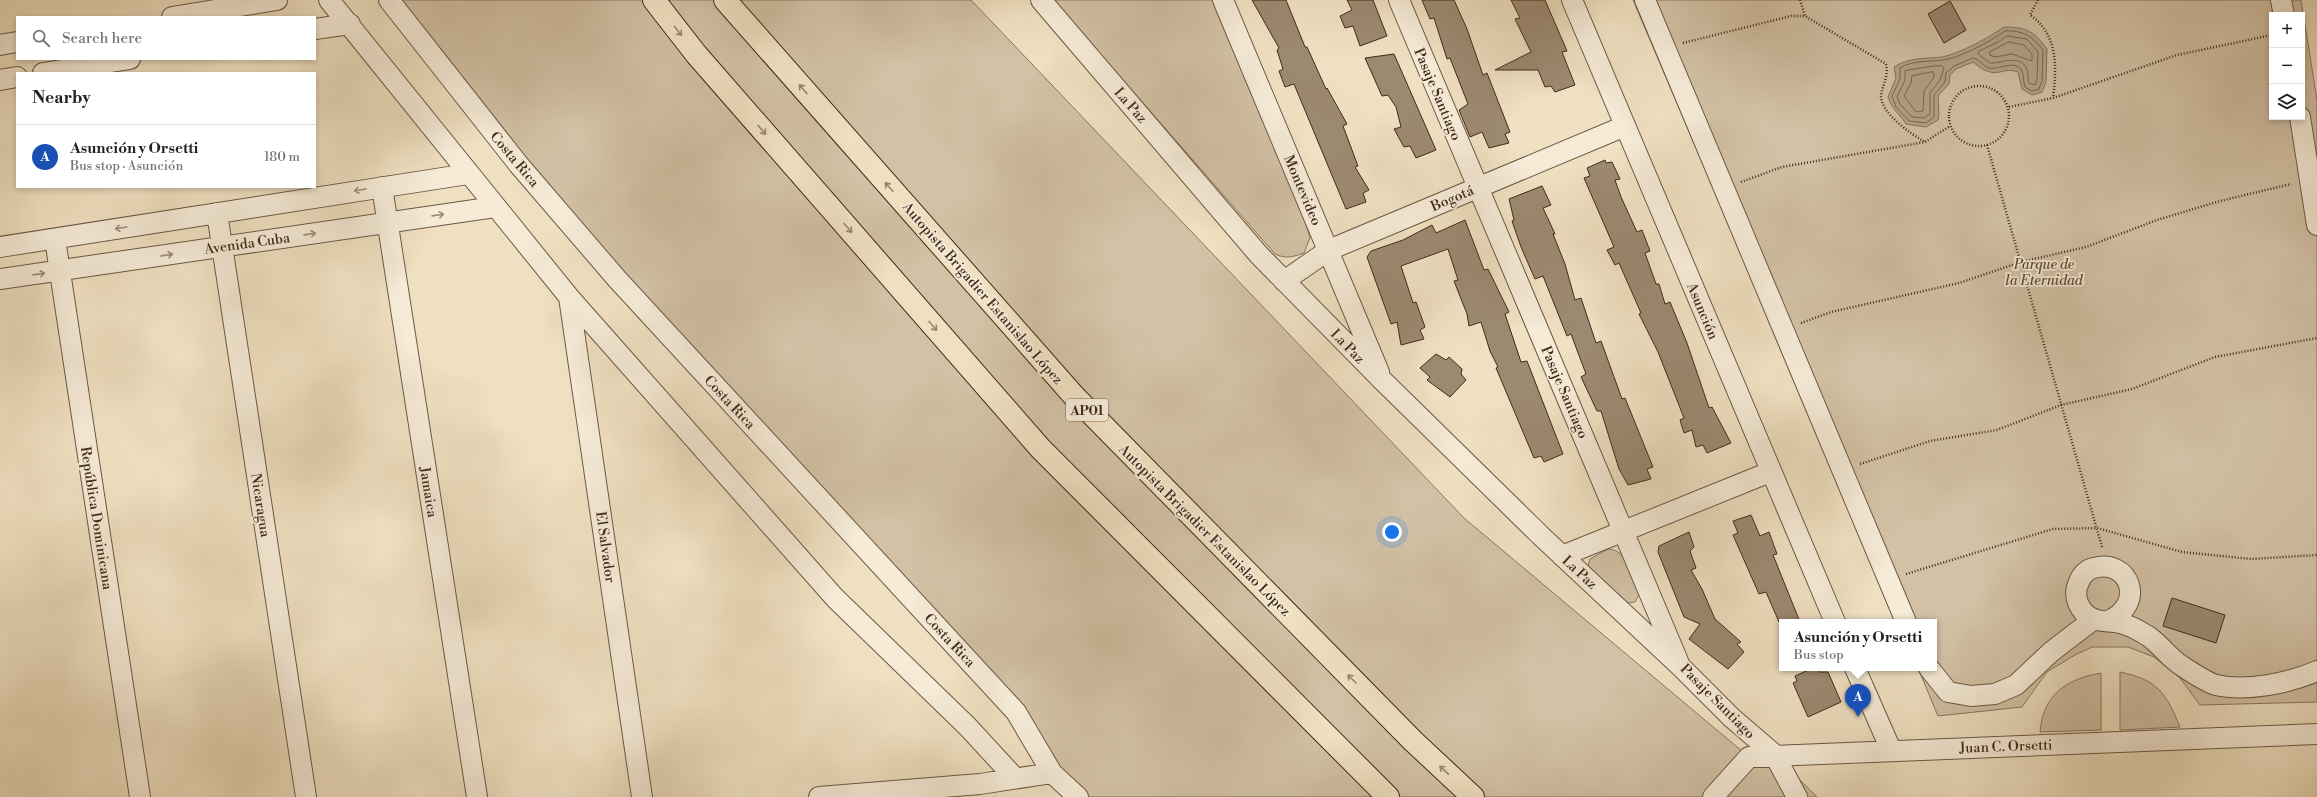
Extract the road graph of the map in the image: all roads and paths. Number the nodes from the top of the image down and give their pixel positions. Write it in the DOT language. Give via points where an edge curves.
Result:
graph roads {
  1 [pos="277,0"];
  2 [pos="329,0"];
  3 [pos="389,0"];
  4 [pos="654,0"];
  5 [pos="725,0"];
  6 [pos="1041,0"];
  7 [pos="1223,0"];
  8 [pos="1398,0"];
  9 [pos="1572,0"];
  10 [pos="1645,0"];
  11 [pos="1800,0"];
  12 [pos="2038,0"];
  13 [pos="2282,0"];
  14 [pos="2284,12"];
  15 [pos="178,16"];
  16 [pos="1805,16"];
  17 [pos="350,24"];
  18 [pos="316,30"];
  19 [pos="2269,36"];
  20 [pos="16,42"];
  21 [pos="0,45"];
  22 [pos="1665,48"];
  23 [pos="124,60"];
  24 [pos="49,72"];
  25 [pos="16,77"];
  26 [pos="0,80"];
  27 [pos="2053,98"];
  28 [pos="2009,107"];
  29 [pos="2300,120"];
  30 [pos="1625,126"];
  31 [pos="1950,126"];
  32 [pos="1924,142"];
  33 [pos="1987,145"];
  34 [pos="468,174"];
  35 [pos="2310,179"];
  36 [pos="382,187"];
  37 [pos="1477,188"];
  38 [pos="1724,188"];
  39 [pos="495,207"];
  40 [pos="217,213"];
  41 [pos="388,222"];
  42 [pos="2317,225"];
  43 [pos="55,239"];
  44 [pos="0,247"];
  45 [pos="222,247"];
  46 [pos="1329,250"];
  47 [pos="2021,262"];
  48 [pos="59,270"];
  49 [pos="0,279"];
  50 [pos="1284,281"];
  51 [pos="569,297"];
  52 [pos="1784,330"];
  53 [pos="2317,338"];
  54 [pos="1383,381"];
  55 [pos="2062,405"];
  56 [pos="1842,470"];
  57 [pos="1770,472"];
  58 [pos="1624,531"];
  59 [pos="1562,556"];
  60 [pos="2105,566"];
  61 [pos="1834,619"];
  62 [pos="1905,619"];
  63 [pos="2101,620"];
  64 [pos="1681,667"];
  65 [pos="1856,671"];
  66 [pos="1931,671"];
  67 [pos="2317,671"];
  68 [pos="2317,734"];
  69 [pos="1892,750"];
  70 [pos="1774,754"];
  71 [pos="1052,773"];
  72 [pos="1014,777"];
  73 [pos="878,795"];
  74 [pos="140,797"];
  75 [pos="306,797"];
  76 [pos="477,797"];
  77 [pos="642,797"];
  78 [pos="819,797"];
  79 [pos="1078,797"];
  80 [pos="1388,797"];
  81 [pos="1473,797"];
  82 [pos="1713,797"];
  83 [pos="1798,797"];
  1 -- 15 [label="street"];
  2 -- 17 [label="street"];
  3 -- 71 [label="street, Costa Rica" via="519,165 617,279 1016,712"];
  4 -- 80 [label="highway, one-way" via="696,54 1040,448"];
  81 -- 5 [label="highway, Autopista Brigadier Estanislao López / AP01, one-way" via="1413,741 1074,396"];
  6 -- 50 [label="street, La Paz"];
  7 -- 46 [label="street, Montevideo"];
  8 -- 37 [label="street, Pasaje Santiago"];
  9 -- 30 [label="street, Asunción"];
  10 -- 22 [label="street"];
  11 -- 16 [label="path"];
  12 -- 27 [label="path" via="2030,15 2041,23 2052,42 2056,71"];
  13 -- 14 [label="street"];
  16 -- 22 [label="path" via="1791,16"];
  16 -- 32 [label="path" via="1886,64 1888,71 1881,96 1886,110 1909,133"];
  17 -- 18 [label="street"];
  17 -- 34 [label="street"];
  19 -- 27 [label="path" via="2177,54"];
  20 -- 21 [label="street"];
  22 -- 38 [label="street"];
  23 -- 24 [label="street"];
  25 -- 26 [label="street"];
  27 -- 28 [label="path"];
  28 -- 31 [label="path" via="2002,95 1990,87 1976,86 1963,90 1953,99 1948,112"];
  28 -- 33 [label="path" via="2010,120 2005,133 1995,143"];
  29 -- 35 [label="street"];
  30 -- 37 [label="street, Bogotá"];
  30 -- 57 [label="street, Asunción"];
  31 -- 32 [label="path"];
  31 -- 33 [label="path" via="1957,138 1968,145"];
  32 -- 38 [label="path" via="1782,167"];
  33 -- 47 [label="path"];
  34 -- 36 [label="street"];
  34 -- 39 [label="street"];
  35 -- 42 [label="street"];
  35 -- 47 [label="path" via="2220,201 2157,220 2086,248"];
  36 -- 40 [label="street, one-way"];
  36 -- 41 [label="street, Jamaica"];
  37 -- 46 [label="street, Bogotá"];
  37 -- 58 [label="street, Pasaje Santiago"];
  38 -- 52 [label="street"];
  41 -- 39 [label="street, Avenida Cuba, one-way"];
  39 -- 51 [label="street"];
  40 -- 43 [label="street, one-way"];
  40 -- 45 [label="street, Nicaragua"];
  45 -- 41 [label="street, Avenida Cuba, one-way"];
  41 -- 76 [label="street, Jamaica"];
  43 -- 44 [label="street"];
  43 -- 48 [label="street, República Dominicana"];
  48 -- 45 [label="street, Avenida Cuba, one-way"];
  45 -- 75 [label="street, Nicaragua"];
  46 -- 50 [label="street, Bogotá"];
  46 -- 54 [label="street, Montevideo"];
  47 -- 52 [label="path" via="1959,284 1831,312"];
  47 -- 55 [label="path"];
  49 -- 48 [label="street, Avenida Cuba, one-way"];
  48 -- 74 [label="street, República Dominicana"];
  50 -- 54 [label="street, La Paz"];
  51 -- 72 [label="street" via="835,598 968,727"];
  51 -- 77 [label="street, El Salvador"];
  52 -- 56 [label="street"];
  53 -- 55 [label="path" via="2215,357 2132,389"];
  54 -- 59 [label="street, La Paz"];
  55 -- 56 [label="path" via="1997,430 1930,441"];
  55 -- 60 [label="path"];
  56 -- 62 [label="street"];
  57 -- 58 [label="street"];
  57 -- 61 [label="street, Asunción"];
  58 -- 59 [label="street"];
  58 -- 64 [label="street, Pasaje Santiago"];
  59 -- 64 [label="street, La Paz"];
  60 -- 63 [label="street" via="2117,570 2127,579 2130,592 2128,605 2120,615"];
  60 -- 63 [label="street" via="2092,568 2081,576 2076,588 2076,601 2083,612"];
  63 -- 66 [label="street" via="2050,652 2016,685 1995,694 1971,696 1948,692"];
  63 -- 67 [label="street" via="2122,624 2148,636 2181,666 2216,685 2255,687 2298,679"];
  64 -- 70 [label="street, Pasaje Santiago" via="1732,718"];
  65 -- 69 [label="street"];
  68 -- 69 [label="street, Juan C. Orsetti"];
  69 -- 70 [label="street, Juan C. Orsetti"];
  70 -- 82 [label="street, Juan C. Orsetti" via="1749,757"];
  70 -- 83 [label="street"];
  71 -- 72 [label="street"];
  71 -- 79 [label="street, Costa Rica"];
  72 -- 73 [label="street" via="980,784"];
  73 -- 78 [label="street"];
}
